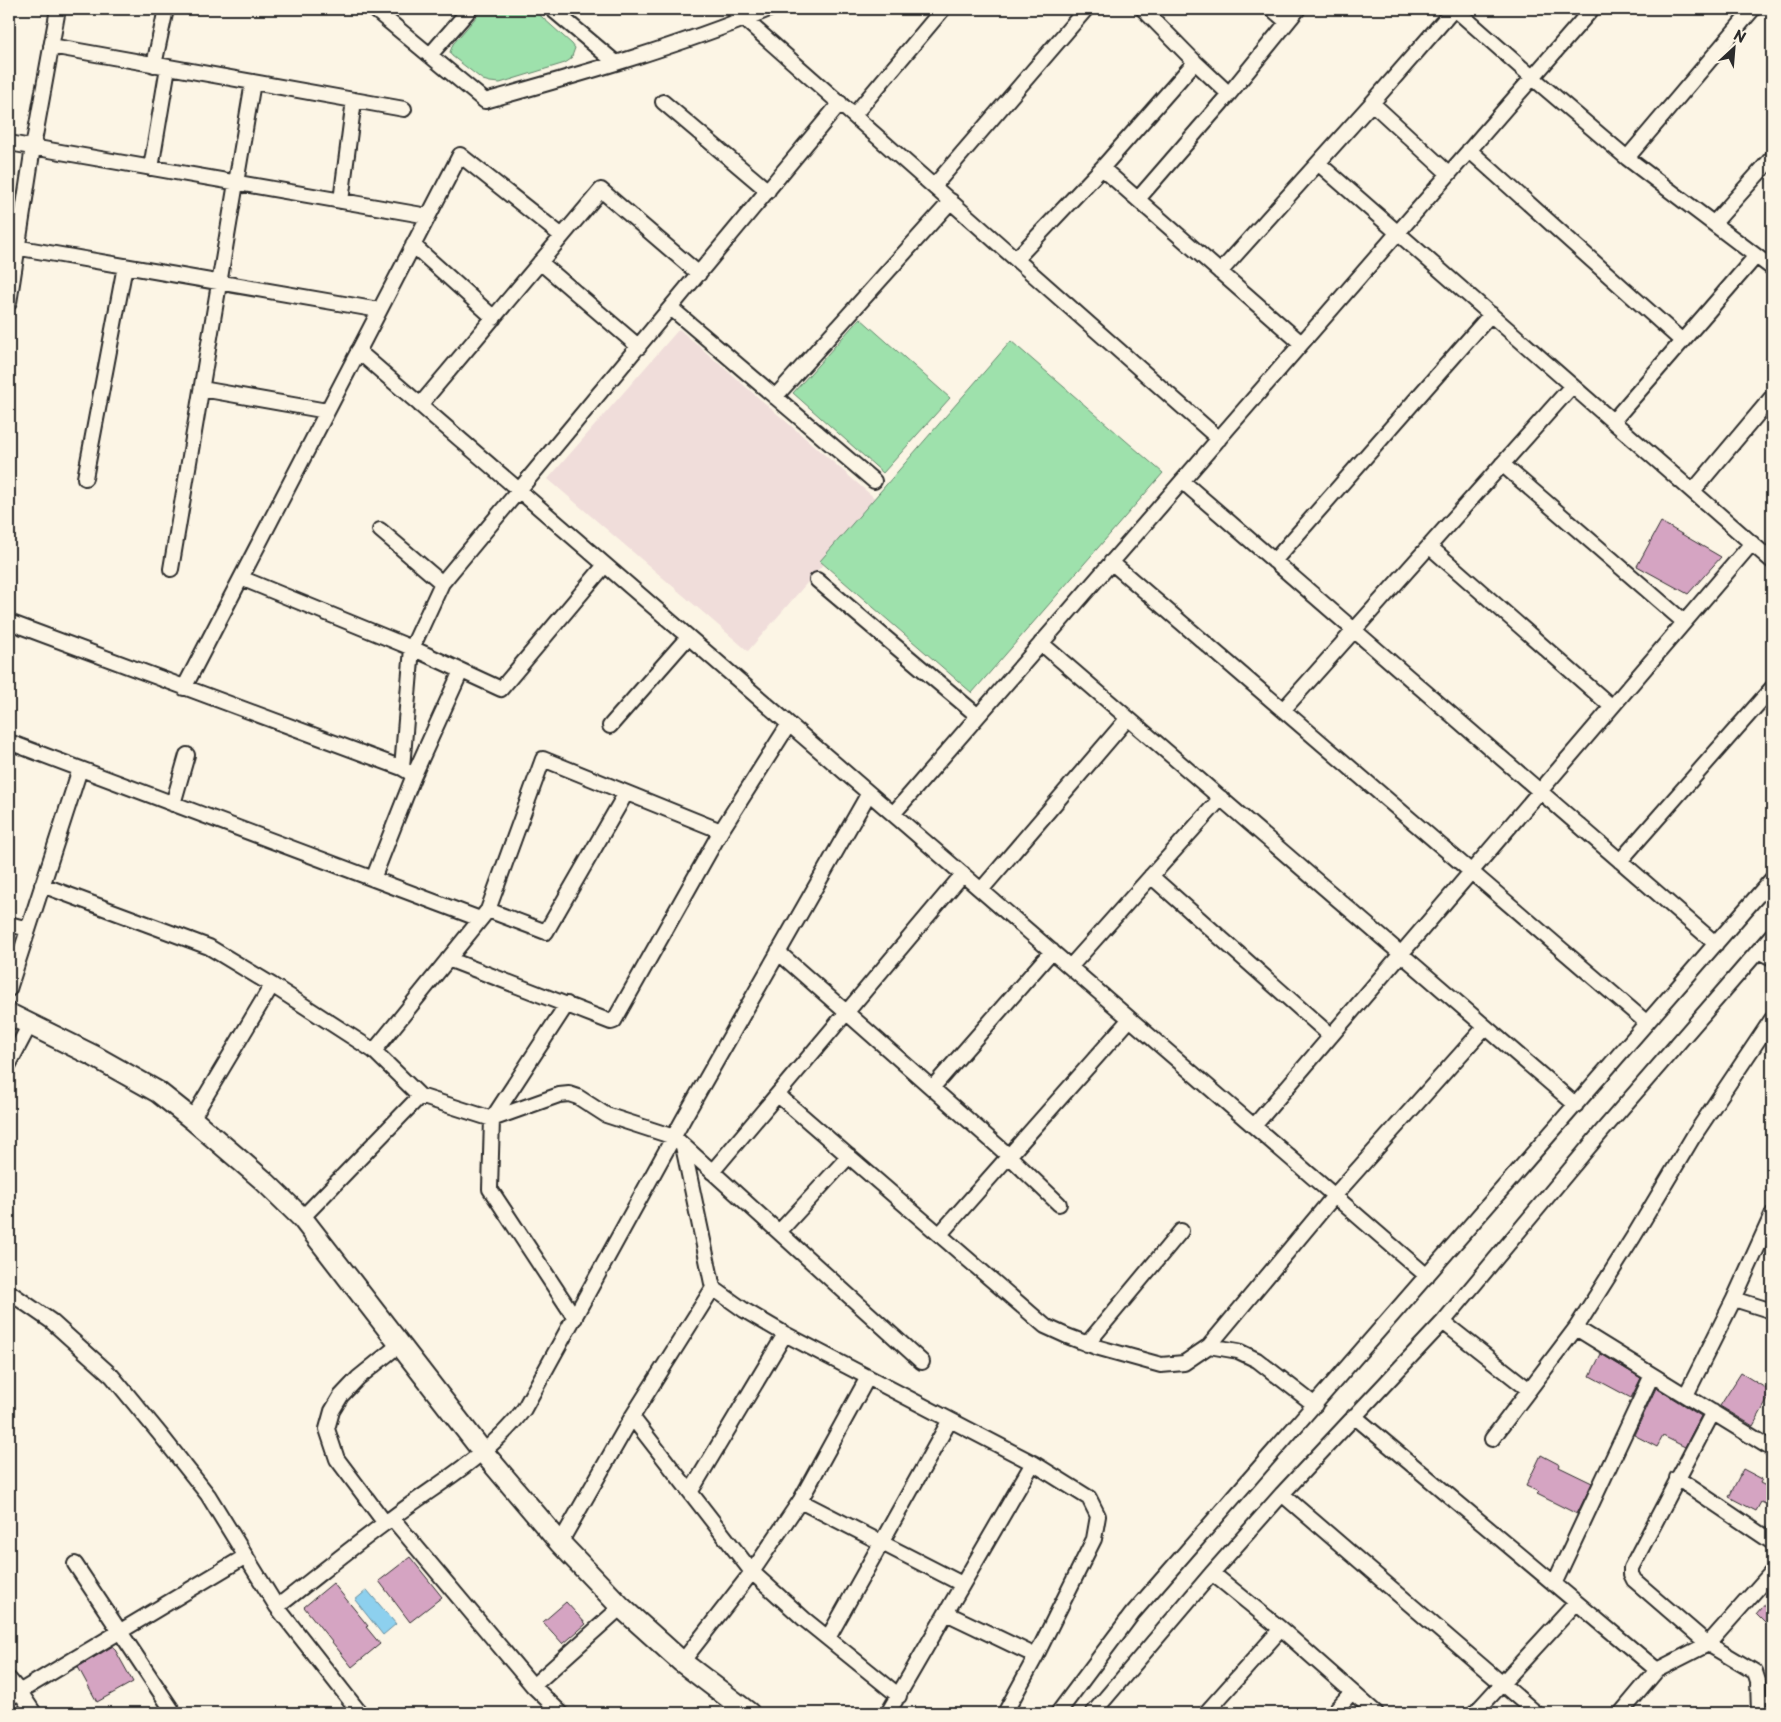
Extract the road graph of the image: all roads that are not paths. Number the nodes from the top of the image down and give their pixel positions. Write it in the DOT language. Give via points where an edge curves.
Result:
graph roads {
  1 [pos="58,9"];
  2 [pos="166,9"];
  3 [pos="374,9"];
  4 [pos="470,9"];
  5 [pos="552,9"];
  6 [pos="733,9"];
  7 [pos="769,9"];
  8 [pos="943,9"];
  9 [pos="1086,9"];
  10 [pos="1143,9"];
  11 [pos="1272,9"];
  12 [pos="1298,9"];
  13 [pos="1454,9"];
  14 [pos="1592,9"];
  15 [pos="1753,9"];
  16 [pos="745,19"];
  17 [pos="1287,22"];
  18 [pos="50,46"];
  19 [pos="430,56"];
  20 [pos="1195,62"];
  21 [pos="616,64"];
  22 [pos="161,66"];
  23 [pos="1532,78"];
  24 [pos="254,82"];
  25 [pos="1229,94"];
  26 [pos="354,100"];
  27 [pos="663,102"];
  28 [pos="840,103"];
  29 [pos="1372,103"];
  30 [pos="404,109"];
  31 [pos="854,115"];
  32 [pos="9,143"];
  33 [pos="33,147"];
  34 [pos="1469,150"];
  35 [pos="1627,158"];
  36 [pos="1772,158"];
  37 [pos="1318,163"];
  38 [pos="152,168"];
  39 [pos="1102,168"];
  40 [pos="1449,174"];
  41 [pos="237,183"];
  42 [pos="934,186"];
  43 [pos="768,191"];
  44 [pos="1138,199"];
  45 [pos="341,201"];
  46 [pos="951,201"];
  47 [pos="428,216"];
  48 [pos="1714,223"];
  49 [pos="1398,233"];
  50 [pos="562,236"];
  51 [pos="414,245"];
  52 [pos="14,247"];
  53 [pos="1756,256"];
  54 [pos="1016,259"];
  55 [pos="540,262"];
  56 [pos="125,266"];
  57 [pos="1772,268"];
  58 [pos="1220,272"];
  59 [pos="699,274"];
  60 [pos="220,283"];
  61 [pos="9,303"];
  62 [pos="671,308"];
  63 [pos="380,310"];
  64 [pos="1491,314"];
  65 [pos="494,318"];
  66 [pos="1682,341"];
  67 [pos="1301,343"];
  68 [pos="638,347"];
  69 [pos="358,351"];
  70 [pos="1572,386"];
  71 [pos="202,388"];
  72 [pos="775,397"];
  73 [pos="1772,397"];
  74 [pos="420,405"];
  75 [pos="327,412"];
  76 [pos="1768,412"];
  77 [pos="1613,421"];
  78 [pos="1219,439"];
  79 [pos="1502,464"];
  80 [pos="85,478"];
  81 [pos="874,481"];
  82 [pos="1182,481"];
  83 [pos="520,491"];
  84 [pos="1693,491"];
  85 [pos="380,530"];
  86 [pos="1752,543"];
  87 [pos="1429,546"];
  88 [pos="1772,560"];
  89 [pos="1274,561"];
  90 [pos="1111,562"];
  91 [pos="605,565"];
  92 [pos="171,569"];
  93 [pos="241,578"];
  94 [pos="817,580"];
  95 [pos="442,583"];
  96 [pos="9,622"];
  97 [pos="1684,622"];
  98 [pos="1354,630"];
  99 [pos="688,637"];
  100 [pos="1041,643"];
  101 [pos="412,648"];
  102 [pos="461,671"];
  103 [pos="184,688"];
  104 [pos="1772,688"];
  105 [pos="1612,707"];
  106 [pos="1283,710"];
  107 [pos="978,716"];
  108 [pos="1128,718"];
  109 [pos="789,724"];
  110 [pos="610,726"];
  111 [pos="9,742"];
  112 [pos="187,755"];
  113 [pos="402,768"];
  114 [pos="80,769"];
  115 [pos="414,775"];
  116 [pos="1540,791"];
  117 [pos="626,793"];
  118 [pos="869,793"];
  119 [pos="1221,798"];
  120 [pos="172,804"];
  121 [pos="893,814"];
  122 [pos="721,831"];
  123 [pos="1620,861"];
  124 [pos="1471,871"];
  125 [pos="963,874"];
  126 [pos="1151,876"];
  127 [pos="373,879"];
  128 [pos="1772,879"];
  129 [pos="42,885"];
  130 [pos="982,890"];
  131 [pos="484,915"];
  132 [pos="9,924"];
  133 [pos="28,929"];
  134 [pos="1772,935"];
  135 [pos="1716,944"];
  136 [pos="1052,951"];
  137 [pos="1758,951"];
  138 [pos="778,952"];
  139 [pos="1401,954"];
  140 [pos="1772,958"];
  141 [pos="448,959"];
  142 [pos="1070,967"];
  143 [pos="272,985"];
  144 [pos="9,989"];
  145 [pos="567,1004"];
  146 [pos="847,1012"];
  147 [pos="9,1014"];
  148 [pos="1130,1019"];
  149 [pos="1772,1019"];
  150 [pos="1647,1022"];
  151 [pos="30,1024"];
  152 [pos="1485,1027"];
  153 [pos="1331,1036"];
  154 [pos="374,1051"];
  155 [pos="9,1064"];
  156 [pos="932,1088"];
  157 [pos="778,1095"];
  158 [pos="420,1096"];
  159 [pos="1576,1105"];
  160 [pos="192,1119"];
  161 [pos="492,1119"];
  162 [pos="1254,1126"];
  163 [pos="678,1141"];
  164 [pos="849,1156"];
  165 [pos="1009,1156"];
  166 [pos="712,1172"];
  167 [pos="1335,1195"];
  168 [pos="1059,1204"];
  169 [pos="1772,1215"];
  170 [pos="302,1218"];
  171 [pos="1181,1231"];
  172 [pos="779,1232"];
  173 [pos="940,1234"];
  174 [pos="1427,1276"];
  175 [pos="713,1288"];
  176 [pos="9,1292"];
  177 [pos="1734,1299"];
  178 [pos="1772,1311"];
  179 [pos="575,1318"];
  180 [pos="1443,1322"];
  181 [pos="1576,1328"];
  182 [pos="785,1334"];
  183 [pos="400,1344"];
  184 [pos="1088,1344"];
  185 [pos="1209,1346"];
  186 [pos="922,1362"];
  187 [pos="1652,1374"];
  188 [pos="868,1377"];
  189 [pos="1528,1389"];
  190 [pos="1686,1395"];
  191 [pos="1315,1405"];
  192 [pos="1713,1412"];
  193 [pos="1354,1416"];
  194 [pos="632,1417"];
  195 [pos="950,1420"];
  196 [pos="1492,1439"];
  197 [pos="1772,1449"];
  198 [pos="483,1452"];
  199 [pos="1033,1463"];
  200 [pos="1677,1478"];
  201 [pos="691,1491"];
  202 [pos="1282,1494"];
  203 [pos="800,1501"];
  204 [pos="388,1520"];
  205 [pos="882,1542"];
  206 [pos="1772,1542"];
  207 [pos="560,1543"];
  208 [pos="246,1556"];
  209 [pos="75,1564"];
  210 [pos="752,1572"];
  211 [pos="1772,1572"];
  212 [pos="1212,1573"];
  213 [pos="962,1584"];
  214 [pos="1554,1584"];
  215 [pos="1576,1603"];
  216 [pos="277,1606"];
  217 [pos="622,1607"];
  218 [pos="946,1613"];
  219 [pos="1281,1629"];
  220 [pos="120,1631"];
  221 [pos="828,1638"];
  222 [pos="1708,1644"];
  223 [pos="1036,1656"];
  224 [pos="682,1662"];
  225 [pos="1657,1670"];
  226 [pos="9,1679"];
  227 [pos="1501,1683"];
  228 [pos="533,1686"];
  229 [pos="1351,1692"];
  230 [pos="14,1695"];
  231 [pos="899,1696"];
  232 [pos="34,1713"];
  233 [pos="174,1713"];
  234 [pos="360,1713"];
  235 [pos="561,1713"];
  236 [pos="749,1713"];
  237 [pos="888,1713"];
  238 [pos="1005,1713"];
  239 [pos="1058,1713"];
  240 [pos="1093,1713"];
  241 [pos="1206,1713"];
  242 [pos="1333,1713"];
  243 [pos="1376,1713"];
  244 [pos="1475,1713"];
  245 [pos="1536,1713"];
  246 [pos="1621,1713"];
  247 [pos="1759,1713"];
  1 -- 18 [label="street"];
  2 -- 22 [label="street"];
  3 -- 19 [label="street"];
  4 -- 19 [label="street"];
  5 -- 21 [label="street"];
  6 -- 16 [label="street"];
  7 -- 16 [label="street"];
  8 -- 31 [label="street"];
  9 -- 42 [label="street"];
  10 -- 20 [label="street"];
  11 -- 17 [label="street"];
  12 -- 17 [label="street"];
  13 -- 23 [label="street"];
  13 -- 29 [label="street"];
  14 -- 23 [label="street"];
  15 -- 35 [label="street"];
  16 -- 21 [label="street"];
  16 -- 28 [label="street"];
  17 -- 25 [label="street"];
  18 -- 22 [label="street"];
  18 -- 33 [label="street"];
  19 -- 21 [label="street" via="485,101"];
  20 -- 25 [label="street"];
  20 -- 39 [label="street"];
  22 -- 24 [label="street"];
  22 -- 38 [label="street"];
  23 -- 34 [label="street"];
  23 -- 35 [label="street"];
  24 -- 26 [label="street"];
  24 -- 41 [label="street"];
  25 -- 44 [label="street"];
  26 -- 30 [label="street"];
  26 -- 45 [label="street"];
  27 -- 43 [label="street"];
  28 -- 31 [label="street"];
  28 -- 43 [label="street"];
  29 -- 37 [label="street"];
  29 -- 40 [label="street"];
  31 -- 42 [label="street"];
  32 -- 33 [label="street"];
  33 -- 38 [label="street"];
  33 -- 52 [label="street"];
  34 -- 40 [label="street"];
  34 -- 66 [label="street"];
  35 -- 48 [label="street"];
  36 -- 48 [label="street"];
  37 -- 49 [label="street"];
  37 -- 58 [label="street"];
  38 -- 41 [label="street"];
  39 -- 44 [label="street"];
  39 -- 54 [label="street"];
  40 -- 49 [label="street"];
  41 -- 45 [label="street"];
  41 -- 60 [label="street"];
  42 -- 46 [label="street"];
  43 -- 59 [label="street"];
  44 -- 58 [label="street"];
  45 -- 47 [label="street"];
  46 -- 54 [label="street"];
  46 -- 72 [label="street"];
  47 -- 50 [label="street" via="460,155"];
  47 -- 51 [label="street"];
  48 -- 53 [label="street"];
  49 -- 64 [label="street"];
  49 -- 67 [label="street"];
  50 -- 55 [label="street"];
  50 -- 59 [label="street" via="601,190"];
  51 -- 63 [label="street"];
  51 -- 65 [label="street"];
  52 -- 56 [label="street"];
  52 -- 61 [label="street"];
  53 -- 57 [label="street"];
  53 -- 66 [label="street"];
  54 -- 78 [label="street"];
  55 -- 65 [label="street"];
  55 -- 68 [label="street"];
  56 -- 60 [label="street"];
  56 -- 80 [label="street"];
  58 -- 67 [label="street"];
  59 -- 62 [label="street"];
  60 -- 63 [label="street"];
  60 -- 71 [label="street"];
  62 -- 68 [label="street"];
  62 -- 72 [label="street"];
  63 -- 69 [label="street"];
  64 -- 70 [label="street"];
  64 -- 89 [label="street"];
  65 -- 74 [label="street"];
  66 -- 77 [label="street"];
  67 -- 78 [label="street"];
  68 -- 83 [label="street"];
  69 -- 74 [label="street"];
  69 -- 75 [label="street"];
  70 -- 77 [label="street"];
  70 -- 79 [label="street"];
  71 -- 75 [label="street"];
  71 -- 92 [label="street"];
  72 -- 81 [label="street"];
  73 -- 76 [label="street"];
  74 -- 83 [label="street"];
  75 -- 93 [label="street"];
  76 -- 84 [label="street"];
  77 -- 84 [label="street"];
  78 -- 82 [label="street"];
  79 -- 87 [label="street"];
  79 -- 97 [label="street"];
  82 -- 89 [label="street"];
  82 -- 90 [label="street"];
  83 -- 91 [label="street"];
  83 -- 95 [label="street"];
  84 -- 86 [label="street"];
  85 -- 95 [label="street"];
  86 -- 88 [label="street"];
  86 -- 97 [label="street"];
  87 -- 98 [label="street"];
  87 -- 105 [label="street"];
  89 -- 98 [label="street"];
  90 -- 100 [label="street"];
  90 -- 106 [label="street"];
  91 -- 99 [label="street"];
  91 -- 102 [label="street" via="501,688"];
  93 -- 101 [label="street"];
  93 -- 103 [label="street"];
  94 -- 107 [label="street"];
  95 -- 101 [label="street"];
  96 -- 103 [label="street"];
  97 -- 105 [label="street"];
  98 -- 106 [label="street"];
  98 -- 116 [label="street"];
  99 -- 109 [label="street"];
  99 -- 110 [label="street"];
  100 -- 107 [label="street"];
  100 -- 108 [label="street"];
  101 -- 102 [label="street"];
  101 -- 113 [label="street"];
  102 -- 115 [label="street"];
  103 -- 113 [label="street"];
  104 -- 123 [label="street"];
  105 -- 116 [label="street"];
  106 -- 124 [label="street"];
  107 -- 121 [label="street"];
  108 -- 119 [label="street"];
  108 -- 130 [label="street"];
  109 -- 118 [label="street"];
  109 -- 122 [label="street"];
  111 -- 114 [label="street"];
  112 -- 120 [label="street"];
  113 -- 115 [label="street"];
  114 -- 120 [label="street"];
  114 -- 129 [label="street"];
  115 -- 127 [label="street"];
  116 -- 123 [label="street"];
  116 -- 124 [label="street"];
  117 -- 122 [label="street"];
  117 -- 131 [label="street" via="546,932"];
  117 -- 131 [label="street" via="543,759"];
  118 -- 121 [label="street"];
  118 -- 138 [label="street"];
  119 -- 126 [label="street"];
  119 -- 139 [label="street"];
  120 -- 127 [label="street"];
  121 -- 125 [label="street"];
  122 -- 145 [label="street" via="614,1021"];
  123 -- 135 [label="street"];
  124 -- 139 [label="street"];
  124 -- 150 [label="street"];
  125 -- 130 [label="street"];
  125 -- 146 [label="street"];
  126 -- 142 [label="street"];
  126 -- 153 [label="street"];
  127 -- 131 [label="street"];
  128 -- 135 [label="street"];
  129 -- 133 [label="street"];
  129 -- 143 [label="street" via="209,947"];
  130 -- 136 [label="street"];
  131 -- 141 [label="street"];
  132 -- 133 [label="street"];
  133 -- 144 [label="street"];
  134 -- 137 [label="street"];
  135 -- 150 [label="street"];
  136 -- 142 [label="street"];
  136 -- 156 [label="street"];
  137 -- 140 [label="street"];
  137 -- 180 [label="street"];
  138 -- 146 [label="street"];
  138 -- 163 [label="street"];
  139 -- 152 [label="street"];
  139 -- 153 [label="street"];
  141 -- 145 [label="street"];
  141 -- 154 [label="street"];
  142 -- 148 [label="street"];
  143 -- 154 [label="street"];
  143 -- 160 [label="street"];
  145 -- 161 [label="street"];
  146 -- 156 [label="street"];
  146 -- 157 [label="street"];
  147 -- 151 [label="street"];
  148 -- 162 [label="street"];
  148 -- 165 [label="street"];
  149 -- 181 [label="street" via="1693,1137"];
  150 -- 159 [label="street"];
  151 -- 155 [label="street"];
  151 -- 160 [label="street" via="158,1092"];
  152 -- 159 [label="street"];
  152 -- 167 [label="street"];
  153 -- 162 [label="street"];
  154 -- 158 [label="street"];
  156 -- 165 [label="street"];
  157 -- 164 [label="street"];
  157 -- 166 [label="street"];
  158 -- 161 [label="street"];
  158 -- 170 [label="street"];
  159 -- 174 [label="street"];
  160 -- 170 [label="street" via="264,1180"];
  161 -- 163 [label="street" via="569,1094 606,1115"];
  161 -- 179 [label="street" via="490,1189"];
  162 -- 167 [label="street"];
  163 -- 166 [label="street"];
  163 -- 175 [label="street"];
  163 -- 179 [label="street"];
  164 -- 172 [label="street"];
  164 -- 173 [label="street"];
  165 -- 168 [label="street"];
  165 -- 173 [label="street"];
  166 -- 172 [label="street"];
  167 -- 174 [label="street"];
  167 -- 185 [label="street"];
  169 -- 177 [label="street"];
  170 -- 183 [label="street"];
  171 -- 184 [label="street"];
  172 -- 186 [label="street"];
  173 -- 184 [label="street" via="1045,1326"];
  174 -- 191 [label="street"];
  175 -- 182 [label="street"];
  175 -- 194 [label="street"];
  176 -- 208 [label="street" via="51,1321 112,1376 208,1495"];
  177 -- 178 [label="street"];
  177 -- 190 [label="street"];
  179 -- 198 [label="street" via="524,1409"];
  180 -- 189 [label="street"];
  180 -- 193 [label="street"];
  181 -- 187 [label="street"];
  181 -- 189 [label="street"];
  182 -- 188 [label="street"];
  182 -- 201 [label="street"];
  183 -- 198 [label="street"];
  183 -- 204 [label="street" via="341,1396 326,1429 337,1459"];
  184 -- 185 [label="street" via="1161,1365 1184,1363"];
  185 -- 191 [label="street" via="1238,1351 1257,1360"];
  187 -- 190 [label="street"];
  187 -- 214 [label="street"];
  188 -- 195 [label="street"];
  188 -- 203 [label="street"];
  189 -- 196 [label="street"];
  190 -- 192 [label="street"];
  191 -- 239 [label="street" via="1132,1614"];
  192 -- 197 [label="street"];
  192 -- 200 [label="street"];
  193 -- 202 [label="street"];
  193 -- 214 [label="street"];
  194 -- 201 [label="street"];
  194 -- 207 [label="street"];
  195 -- 199 [label="street"];
  195 -- 205 [label="street"];
  198 -- 204 [label="street"];
  198 -- 207 [label="street"];
  199 -- 213 [label="street"];
  199 -- 223 [label="street" via="1089,1498 1098,1516 1094,1539"];
  200 -- 206 [label="street"];
  200 -- 222 [label="street" via="1631,1568 1631,1574"];
  201 -- 210 [label="street"];
  202 -- 212 [label="street"];
  202 -- 227 [label="street"];
  203 -- 205 [label="street"];
  203 -- 210 [label="street"];
  204 -- 216 [label="street"];
  204 -- 228 [label="street"];
  205 -- 213 [label="street"];
  205 -- 221 [label="street"];
  207 -- 217 [label="street"];
  208 -- 216 [label="street"];
  208 -- 220 [label="street"];
  209 -- 220 [label="street"];
  210 -- 221 [label="street"];
  210 -- 224 [label="street"];
  211 -- 222 [label="street"];
  212 -- 219 [label="street"];
  212 -- 240 [label="street"];
  213 -- 218 [label="street"];
  214 -- 215 [label="street"];
  215 -- 225 [label="street"];
  215 -- 227 [label="street"];
  216 -- 234 [label="street"];
  217 -- 224 [label="street"];
  217 -- 228 [label="street"];
  218 -- 223 [label="street"];
  218 -- 231 [label="street"];
  219 -- 229 [label="street"];
  219 -- 241 [label="street"];
  220 -- 230 [label="street"];
  220 -- 233 [label="street"];
  221 -- 231 [label="street"];
  222 -- 225 [label="street"];
  222 -- 247 [label="street" via="1755,1672"];
  223 -- 238 [label="street"];
  224 -- 236 [label="street"];
  225 -- 246 [label="street"];
  226 -- 230 [label="street"];
  227 -- 244 [label="street"];
  227 -- 245 [label="street"];
  228 -- 235 [label="street"];
  229 -- 242 [label="street"];
  229 -- 243 [label="street"];
  230 -- 232 [label="street"];
  231 -- 237 [label="street"];
}
